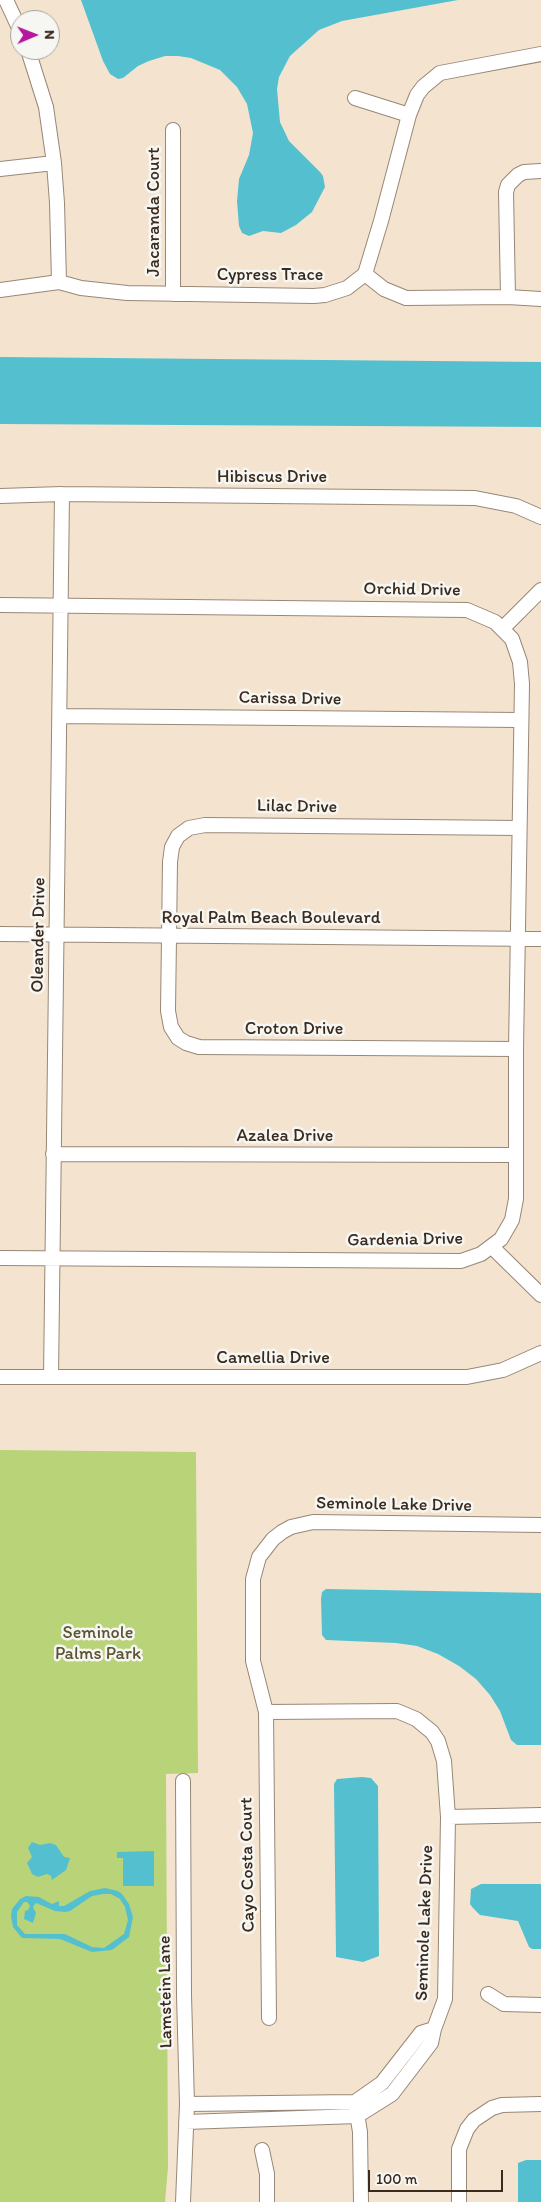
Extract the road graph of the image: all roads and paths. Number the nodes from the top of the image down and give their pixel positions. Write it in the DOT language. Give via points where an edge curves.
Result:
graph roads {
  1 [pos="541,54"];
  2 [pos="31,60"];
  3 [pos="355,98"];
  4 [pos="409,115"];
  5 [pos="173,130"];
  6 [pos="54,163"];
  7 [pos="0,169"];
  8 [pos="541,171"];
  9 [pos="365,274"];
  10 [pos="59,282"];
  11 [pos="0,290"];
  12 [pos="173,294"];
  13 [pos="508,297"];
  14 [pos="541,299"];
  15 [pos="62,494"];
  16 [pos="0,496"];
  17 [pos="541,518"];
  18 [pos="541,590"];
  19 [pos="0,605"];
  20 [pos="60,606"];
  21 [pos="503,628"];
  22 [pos="60,716"];
  23 [pos="520,720"];
  24 [pos="519,828"];
  25 [pos="0,934"];
  26 [pos="58,935"];
  27 [pos="170,936"];
  28 [pos="517,938"];
  29 [pos="541,939"];
  30 [pos="516,1049"];
  31 [pos="53,1154"];
  32 [pos="516,1155"];
  33 [pos="492,1247"];
  34 [pos="0,1258"];
  35 [pos="52,1259"];
  36 [pos="541,1295"];
  37 [pos="541,1353"];
  38 [pos="0,1377"];
  39 [pos="51,1377"];
  40 [pos="541,1526"];
  41 [pos="266,1712"];
  42 [pos="183,1781"];
  43 [pos="541,1815"];
  44 [pos="448,1817"];
  45 [pos="488,1994"];
  46 [pos="541,2005"];
  47 [pos="268,2018"];
  48 [pos="396,2078"];
  49 [pos="318,2102"];
  50 [pos="354,2102"];
  51 [pos="286,2103"];
  52 [pos="187,2104"];
  53 [pos="541,2104"];
  54 [pos="357,2116"];
  55 [pos="318,2118"];
  56 [pos="287,2119"];
  57 [pos="186,2122"];
  58 [pos="262,2150"];
  59 [pos="183,2202"];
  60 [pos="267,2202"];
  61 [pos="361,2202"];
  62 [pos="458,2202"];
  1 -- 4 [label="street" via="440,74 417,95"];
  2 -- 6 [label="street" via="46,107"];
  3 -- 4 [label="street"];
  4 -- 9 [label="street"];
  5 -- 12 [label="street, Jacaranda Court"];
  6 -- 7 [label="street"];
  6 -- 10 [label="street"];
  8 -- 13 [label="street" via="518,175 512,179 506,192"];
  9 -- 12 [label="street, Cypress Trace" via="347,288 325,295"];
  9 -- 13 [label="street" via="384,289 406,298"];
  10 -- 11 [label="street, Cypress Trace"];
  10 -- 12 [label="street, Cypress Trace" via="104,291"];
  13 -- 14 [label="street"];
  15 -- 16 [label="street, Hibiscus Drive"];
  15 -- 17 [label="street, Hibiscus Drive" via="475,498 516,506"];
  15 -- 20 [label="street, Oleander Drive"];
  18 -- 21 [label="street"];
  19 -- 20 [label="street, Orchid Drive"];
  20 -- 21 [label="street, Orchid Drive" via="455,608 478,613"];
  20 -- 22 [label="street, Oleander Drive"];
  21 -- 23 [label="street, Orchid Drive" via="516,647 520,662"];
  22 -- 23 [label="street, Carissa Drive"];
  22 -- 26 [label="street, Oleander Drive"];
  23 -- 24 [label="street, Orchid Drive"];
  24 -- 27 [label="street, Lilac Drive" via="205,825 190,828 178,836 172,847"];
  24 -- 28 [label="street, Orchid Drive"];
  25 -- 26 [label="street, Royal Palm Beach Boulevard"];
  26 -- 27 [label="street, Royal Palm Beach Boulevard"];
  26 -- 31 [label="street, Oleander Drive"];
  27 -- 28 [label="street, Royal Palm Beach Boulevard"];
  27 -- 30 [label="street, Croton Drive" via="168,1011 178,1038 186,1043 199,1047"];
  28 -- 29 [label="street, Royal Palm Beach Boulevard"];
  28 -- 30 [label="street, Gardenia Drive"];
  30 -- 32 [label="street, Gardenia Drive"];
  31 -- 32 [label="street, Azalea Drive"];
  31 -- 35 [label="street, Oleander Drive"];
  32 -- 33 [label="street, Gardenia Drive" via="514,1214 505,1233"];
  33 -- 35 [label="street, Gardenia Drive" via="461,1261"];
  33 -- 36 [label="street"];
  34 -- 35 [label="street, Gardenia Drive"];
  35 -- 39 [label="street, Oleander Drive"];
  37 -- 39 [label="street, Camellia Drive" via="503,1370 467,1377"];
  38 -- 39 [label="street, Camellia Drive"];
  40 -- 41 [label="street, Seminole Lake Drive" via="313,1522 282,1532 262,1552 253,1579 253,1661"];
  41 -- 44 [label="street, Seminole Lake Drive" via="386,1710 416,1719 432,1732 442,1751"];
  41 -- 47 [label="street, Cayo Costa Court"];
  42 -- 52 [label="street, Lamstein Lane"];
  43 -- 44 [label="street"];
  44 -- 48 [label="street, Seminole Lake Drive" via="444,1999 431,2043"];
  45 -- 46 [label="street" via="504,2004"];
  48 -- 50 [label="street, Seminole Lake Drive"];
  48 -- 54 [label="street, Seminole Lake Drive" via="392,2094"];
  49 -- 50 [label="street"];
  49 -- 51 [label="street"];
  49 -- 55 [label="street"];
  50 -- 54 [label="street"];
  51 -- 52 [label="street"];
  51 -- 56 [label="street"];
  52 -- 57 [label="street, Lamstein Lane"];
  53 -- 62 [label="street" via="497,2107 482,2113 470,2124 459,2148"];
  54 -- 55 [label="street"];
  54 -- 61 [label="street"];
  55 -- 56 [label="street"];
  56 -- 57 [label="street"];
  57 -- 59 [label="street, Lamstein Lane"];
  58 -- 60 [label="street" via="267,2174"];
}
